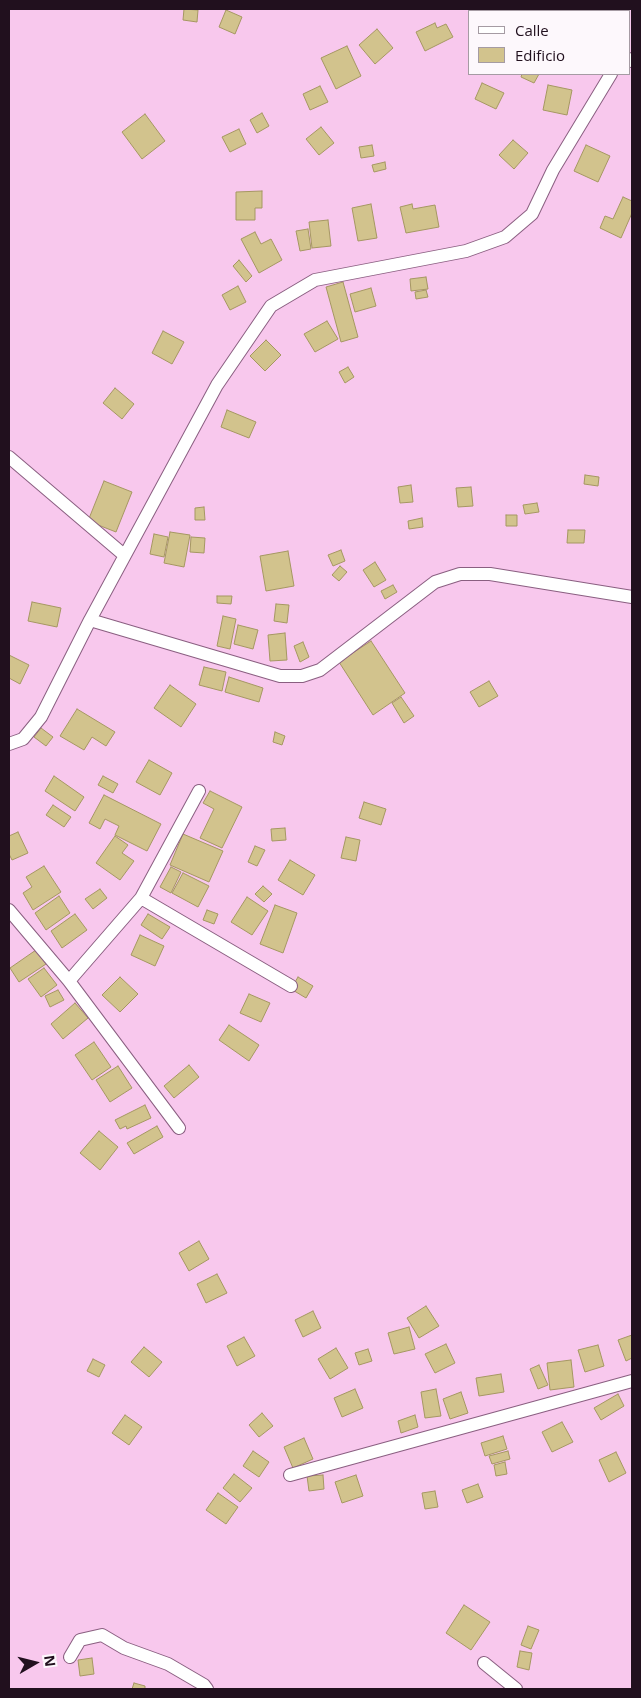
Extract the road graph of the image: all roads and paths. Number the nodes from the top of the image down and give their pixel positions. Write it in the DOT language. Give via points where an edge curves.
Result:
graph roads {
  1 [pos="610,75"];
  2 [pos="9,457"];
  3 [pos="124,555"];
  4 [pos="632,597"];
  5 [pos="90,620"];
  6 [pos="9,744"];
  7 [pos="199,791"];
  8 [pos="141,898"];
  9 [pos="9,910"];
  10 [pos="69,981"];
  11 [pos="292,986"];
  12 [pos="179,1128"];
  13 [pos="632,1381"];
  14 [pos="290,1475"];
  15 [pos="70,1657"];
  16 [pos="484,1662"];
  17 [pos="207,1689"];
  18 [pos="516,1689"];
  1 -- 3 [label="street" via="553,170 532,214 505,237 466,251 315,280 271,306 217,385"];
  2 -- 3 [label="street"];
  3 -- 5 [label="street"];
  4 -- 5 [label="street" via="490,574 460,574 435,582 320,670 302,676 280,676"];
  5 -- 6 [label="street" via="41,718 23,739"];
  7 -- 8 [label="street"];
  8 -- 10 [label="street"];
  8 -- 11 [label="street"];
  9 -- 10 [label="street"];
  10 -- 12 [label="street"];
  13 -- 14 [label="street"];
  15 -- 17 [label="street" via="80,1640 102,1635 124,1648 168,1664"];
  16 -- 18 [label="street"];
}
